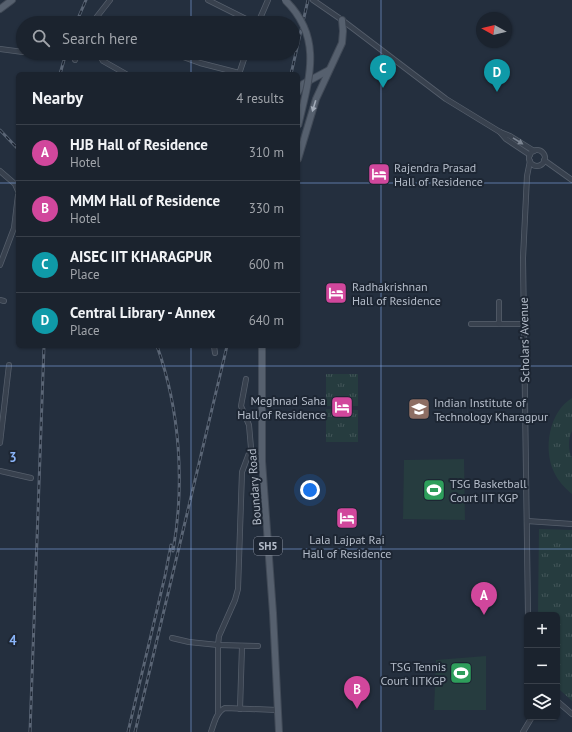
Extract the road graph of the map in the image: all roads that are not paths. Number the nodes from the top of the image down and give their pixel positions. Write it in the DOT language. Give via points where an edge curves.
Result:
graph roads {
  1 [pos="12,0"];
  2 [pos="110,0"];
  3 [pos="208,0"];
  4 [pos="268,0"];
  5 [pos="285,0"];
  6 [pos="313,0"];
  7 [pos="324,0"];
  8 [pos="324,7"];
  9 [pos="0,9"];
  10 [pos="97,16"];
  11 [pos="240,16"];
  12 [pos="261,16"];
  13 [pos="299,16"];
  14 [pos="300,18"];
  15 [pos="342,20"];
  16 [pos="0,49"];
  17 [pos="16,51"];
  18 [pos="102,60"];
  19 [pos="192,60"];
  20 [pos="244,60"];
  21 [pos="329,70"];
  22 [pos="122,72"];
  23 [pos="232,72"];
  24 [pos="240,72"];
  25 [pos="300,89"];
  26 [pos="300,117"];
  27 [pos="500,132"];
  28 [pos="534,151"];
  29 [pos="300,152"];
  30 [pos="530,158"];
  31 [pos="544,160"];
  32 [pos="0,171"];
  33 [pos="572,180"];
  34 [pos="16,186"];
  35 [pos="16,211"];
  36 [pos="0,265"];
  37 [pos="499,302"];
  38 [pos="471,324"];
  39 [pos="499,324"];
  40 [pos="524,324"];
  41 [pos="214,348"];
  42 [pos="261,348"];
  43 [pos="215,353"];
  44 [pos="9,364"];
  45 [pos="246,379"];
  46 [pos="0,443"];
  47 [pos="0,471"];
  48 [pos="31,478"];
  49 [pos="527,521"];
  50 [pos="572,524"];
  51 [pos="528,612"];
  52 [pos="172,638"];
  53 [pos="218,645"];
  54 [pos="242,646"];
  55 [pos="258,646"];
  56 [pos="560,704"];
  57 [pos="240,709"];
  58 [pos="277,710"];
  59 [pos="218,713"];
  60 [pos="572,714"];
  61 [pos="530,720"];
  62 [pos="210,732"];
  63 [pos="279,732"];
  64 [pos="523,732"];
  1 -- 9 [label="main road"];
  2 -- 10 [label="street"];
  3 -- 11 [label="street"];
  4 -- 12 [label="street"];
  5 -- 13 [label="main road, bridge"];
  6 -- 8 [label="street"];
  7 -- 8 [label="street"];
  8 -- 15 [label="street"];
  14 -- 26 [label="main road, bridge" via="310,49 310,65"];
  15 -- 21 [label="main road" via="342,43"];
  15 -- 27 [label="street" via="446,99"];
  16 -- 17 [label="street"];
  18 -- 22 [label="street"];
  19 -- 23 [label="street"];
  20 -- 24 [label="street"];
  21 -- 25 [label="main road" via="303,84"];
  21 -- 29 [label="main road, one-way" via="316,99"];
  27 -- 28 [label="street, one-way"];
  27 -- 30 [label="street" via="506,140"];
  28 -- 30 [label="street"];
  28 -- 31 [label="street" via="541,151"];
  30 -- 31 [label="street" via="533,164 538,166"];
  30 -- 40 [label="street, Scholars' Avenue" via="527,171 523,258"];
  31 -- 33 [label="street"];
  32 -- 34 [label="street"];
  35 -- 36 [label="street" via="14,228"];
  37 -- 39 [label="street"];
  38 -- 39 [label="street"];
  39 -- 40 [label="street"];
  40 -- 49 [label="street, Scholars' Avenue"];
  41 -- 43 [label="street"];
  42 -- 58 [label="main road, Boundary Road / SH5" via="262,462"];
  44 -- 46 [label="street"];
  45 -- 53 [label="street" via="241,406 249,425 250,448 242,472 238,589 219,636"];
  47 -- 48 [label="street"];
  49 -- 50 [label="street"];
  49 -- 51 [label="street, Scholars' Avenue"];
  52 -- 53 [label="street"];
  53 -- 54 [label="street"];
  53 -- 59 [label="street"];
  54 -- 55 [label="street"];
  54 -- 57 [label="street"];
  56 -- 60 [label="street"];
  57 -- 58 [label="street"];
  57 -- 59 [label="street" via="225,708"];
  58 -- 63 [label="main road, Boundary Road / SH5"];
  59 -- 62 [label="street"];
  61 -- 64 [label="street"];
}
